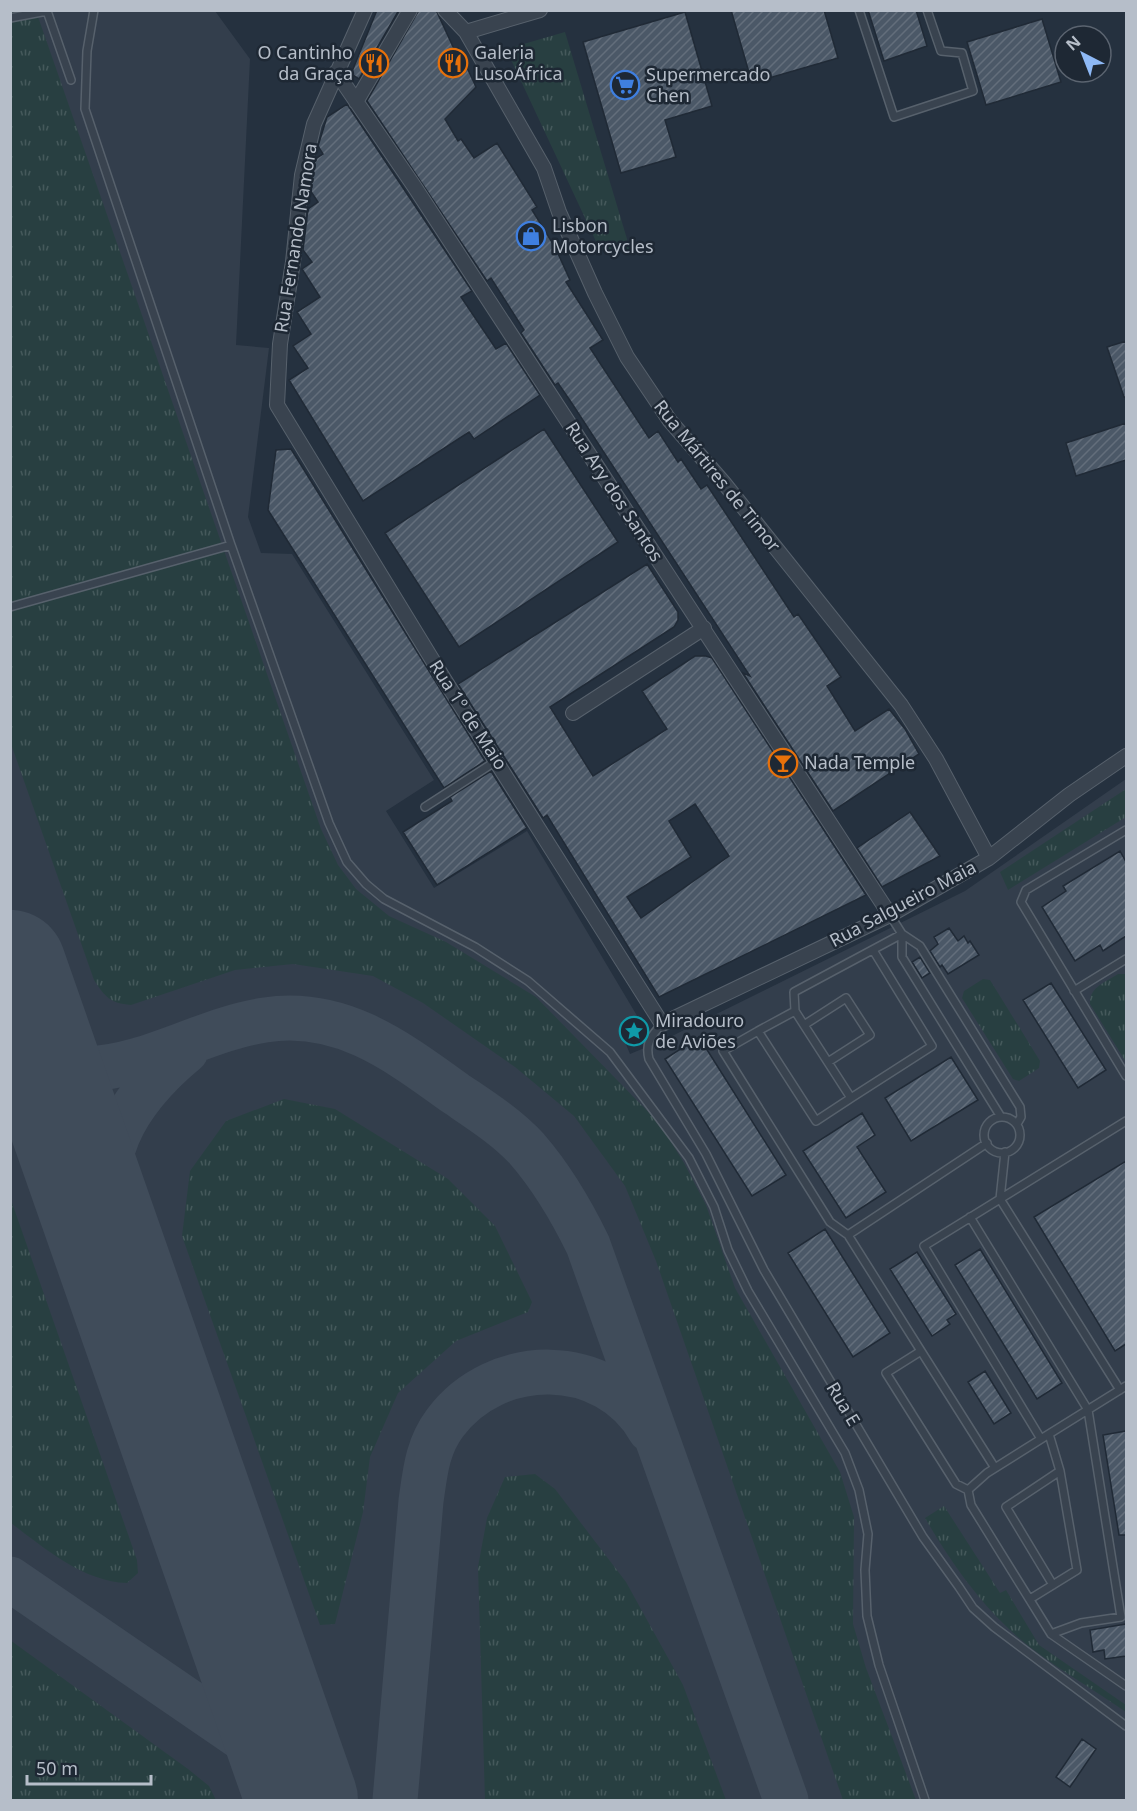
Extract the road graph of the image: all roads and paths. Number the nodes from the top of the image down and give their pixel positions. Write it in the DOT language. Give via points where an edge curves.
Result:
graph roads {
  1 [pos="94,10"];
  2 [pos="365,10"];
  3 [pos="410,10"];
  4 [pos="445,10"];
  5 [pos="540,10"];
  6 [pos="859,10"];
  7 [pos="927,10"];
  8 [pos="48,11"];
  9 [pos="10,18"];
  10 [pos="466,32"];
  11 [pos="336,72"];
  12 [pos="71,80"];
  13 [pos="356,102"];
  14 [pos="277,405"];
  15 [pos="231,545"];
  16 [pos="10,607"];
  17 [pos="704,628"];
  18 [pos="573,713"];
  19 [pos="1126,756"];
  20 [pos="498,760"];
  21 [pos="425,807"];
  22 [pos="1126,830"];
  23 [pos="989,858"];
  24 [pos="890,915"];
  25 [pos="902,934"];
  26 [pos="873,950"];
  27 [pos="1126,959"];
  28 [pos="1074,991"];
  29 [pos="795,1011"];
  30 [pos="662,1024"];
  31 [pos="804,1025"];
  32 [pos="758,1031"];
  33 [pos="828,1062"];
  34 [pos="1126,1076"];
  35 [pos="851,1098"];
  36 [pos="1001,1117"];
  37 [pos="1126,1121"];
  38 [pos="1017,1124"];
  39 [pos="987,1143"];
  40 [pos="1005,1152"];
  41 [pos="1000,1199"];
  42 [pos="970,1217"];
  43 [pos="848,1235"];
  44 [pos="921,1351"];
  45 [pos="1124,1388"];
  46 [pos="1088,1410"];
  47 [pos="1049,1434"];
  48 [pos="1041,1439"];
  49 [pos="995,1468"];
  50 [pos="1060,1471"];
  51 [pos="968,1490"];
  52 [pos="1053,1585"];
  53 [pos="1029,1599"];
  54 [pos="1124,1616"];
  55 [pos="1051,1634"];
  56 [pos="1126,1686"];
  57 [pos="1126,1726"];
  58 [pos="925,1800"];
  1 -- 15 [label="lane" via="87,51 85,109"];
  2 -- 11 [label="street, Rua Fernando Namora"];
  3 -- 13 [label="street"];
  4 -- 10 [label="street, Rua Mártires de Timor"];
  5 -- 10 [label="street"];
  6 -- 7 [label="lane" via="894,117 973,91 962,52 941,51"];
  8 -- 9 [label="lane"];
  8 -- 12 [label="lane"];
  10 -- 23 [label="street, Rua Mártires de Timor" via="544,168 568,232 627,357 670,421 901,705 936,759"];
  11 -- 13 [label="street, Rua Ary dos Santos"];
  11 -- 14 [label="street, Rua Fernando Namora" via="314,124 302,175 280,344"];
  13 -- 17 [label="street, Rua Ary dos Santos"];
  14 -- 20 [label="street, Rua 1º de Maio" via="444,679"];
  15 -- 16 [label="lane"];
  15 -- 58 [label="lane" via="329,822 347,862 384,899 511,969 580,1024 610,1052 689,1158 748,1291 845,1454 859,1490 868,1534 867,1616 879,1665"];
  17 -- 18 [label="street"];
  17 -- 24 [label="street, Rua Ary dos Santos"];
  19 -- 23 [label="street, Rua Salgueiro Maia"];
  20 -- 21 [label="lane"];
  20 -- 30 [label="street, Rua 1º de Maio"];
  22 -- 28 [label="lane" via="1026,890 1021,902"];
  23 -- 24 [label="street, Rua Salgueiro Maia"];
  24 -- 25 [label="lane"];
  24 -- 30 [label="street, Rua Salgueiro Maia"];
  25 -- 26 [label="lane"];
  25 -- 36 [label="lane" via="902,957"];
  25 -- 38 [label="lane" via="920,946 1020,1107"];
  26 -- 29 [label="lane" via="794,992"];
  26 -- 35 [label="lane" via="933,1046"];
  27 -- 28 [label="lane"];
  28 -- 34 [label="lane"];
  29 -- 31 [label="lane"];
  29 -- 32 [label="lane"];
  30 -- 57 [label="lane, Rua E" via="649,1039 649,1059 706,1154 764,1270 923,1537 974,1608 994,1627"];
  31 -- 33 [label="lane"];
  31 -- 33 [label="lane" via="846,998 870,1035"];
  32 -- 35 [label="lane" via="816,1121"];
  32 -- 43 [label="lane" via="723,1051 830,1222"];
  33 -- 35 [label="lane"];
  36 -- 38 [label="lane"];
  36 -- 39 [label="lane" via="985,1129"];
  37 -- 41 [label="lane"];
  38 -- 40 [label="lane" via="1017,1144"];
  39 -- 40 [label="lane" via="996,1151"];
  39 -- 43 [label="lane"];
  40 -- 41 [label="lane"];
  41 -- 42 [label="lane"];
  41 -- 45 [label="lane"];
  42 -- 46 [label="lane"];
  42 -- 48 [label="lane" via="924,1246"];
  43 -- 44 [label="lane"];
  44 -- 49 [label="lane"];
  44 -- 51 [label="lane" via="886,1373 956,1484"];
  45 -- 46 [label="lane"];
  46 -- 47 [label="lane"];
  46 -- 54 [label="lane"];
  47 -- 48 [label="lane"];
  47 -- 50 [label="lane"];
  48 -- 49 [label="lane"];
  49 -- 51 [label="lane"];
  50 -- 52 [label="lane" via="1077,1570"];
  50 -- 52 [label="lane" via="1006,1507"];
  51 -- 53 [label="lane" via="971,1505"];
  52 -- 53 [label="lane"];
  53 -- 55 [label="lane"];
  54 -- 55 [label="lane" via="1081,1623"];
  55 -- 56 [label="lane"];
}
